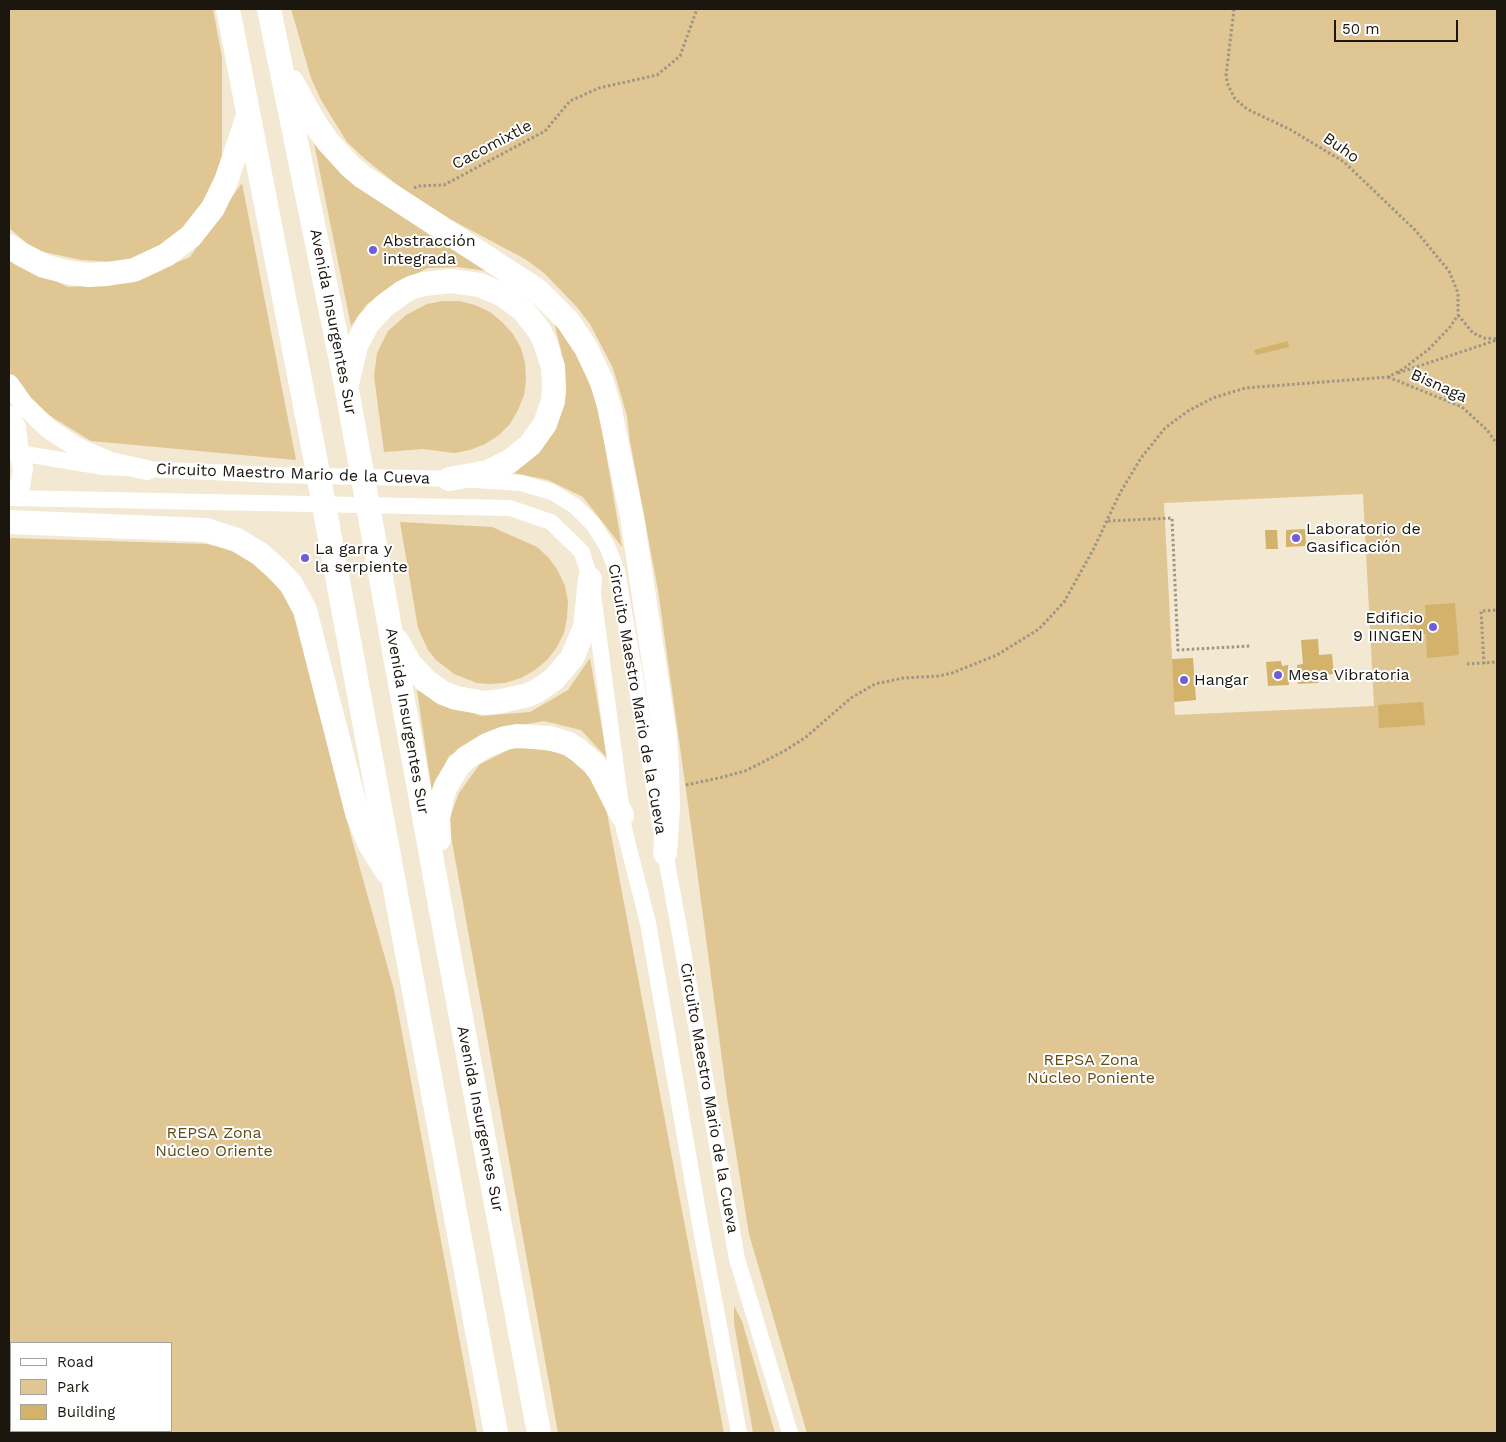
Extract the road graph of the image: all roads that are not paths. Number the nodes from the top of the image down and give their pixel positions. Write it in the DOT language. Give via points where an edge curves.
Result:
graph roads {
  1 [pos="228,9"];
  2 [pos="270,9"];
  3 [pos="276,42"];
  4 [pos="249,114"];
  5 [pos="9,246"];
  6 [pos="9,384"];
  7 [pos="347,390"];
  8 [pos="9,416"];
  9 [pos="14,452"];
  10 [pos="147,470"];
  11 [pos="449,479"];
  12 [pos="9,497"];
  13 [pos="9,522"];
  14 [pos="590,579"];
  15 [pos="388,616"];
  16 [pos="622,815"];
  17 [pos="664,853"];
  18 [pos="394,883"];
  19 [pos="442,916"];
  20 [pos="496,1433"];
  21 [pos="539,1433"];
  22 [pos="739,1433"];
  23 [pos="790,1433"];
  1 -- 4 [label="main road"];
  2 -- 3 [label="main road, Avenida Insurgentes Sur"];
  3 -- 7 [label="main road, Avenida Insurgentes Sur"];
  3 -- 17 [label="main road" via="298,94 328,142 363,177 537,290 568,321 586,348 609,406 632,517 665,736 668,788"];
  4 -- 5 [label="main road" via="213,208 191,236 166,255 134,270 107,274 71,273 44,266"];
  4 -- 18 [label="main road"];
  6 -- 10 [label="street" via="24,405 49,429 78,448 110,462"];
  7 -- 11 [label="main road" via="352,359 361,333 384,306 413,287 451,281 473,283 503,295 523,310 539,330 552,367 553,400 545,424 530,445 510,461 488,472"];
  7 -- 15 [label="main road, Avenida Insurgentes Sur"];
  8 -- 9 [label="street" via="16,427"];
  9 -- 10 [label="street, Circuito Maestro Mario de la Cueva" via="103,468"];
  9 -- 12 [label="street" via="23,469 20,486"];
  10 -- 11 [label="street, Circuito Maestro Mario de la Cueva"];
  11 -- 17 [label="street, Circuito Maestro Mario de la Cueva" via="521,483 552,492 593,524 607,546 617,571"];
  12 -- 14 [label="street, Circuito Maestro Mario de la Cueva" via="510,508 551,522 582,552"];
  13 -- 18 [label="main road" via="206,530 237,540 276,568 291,584 305,610 357,813 369,843"];
  14 -- 15 [label="main road" via="585,627 564,670 546,686 528,695 502,701 469,701 434,687 403,653"];
  14 -- 16 [label="street, Circuito Maestro Mario de la Cueva"];
  15 -- 19 [label="main road, Avenida Insurgentes Sur"];
  16 -- 19 [label="main road" via="600,772 569,744 550,738 517,736 476,750 451,776 439,808"];
  16 -- 22 [label="street, Circuito Maestro Mario de la Cueva" via="648,922"];
  17 -- 23 [label="street, Circuito Maestro Mario de la Cueva" via="737,1259"];
  18 -- 20 [label="main road"];
  19 -- 21 [label="main road, Avenida Insurgentes Sur"];
}
